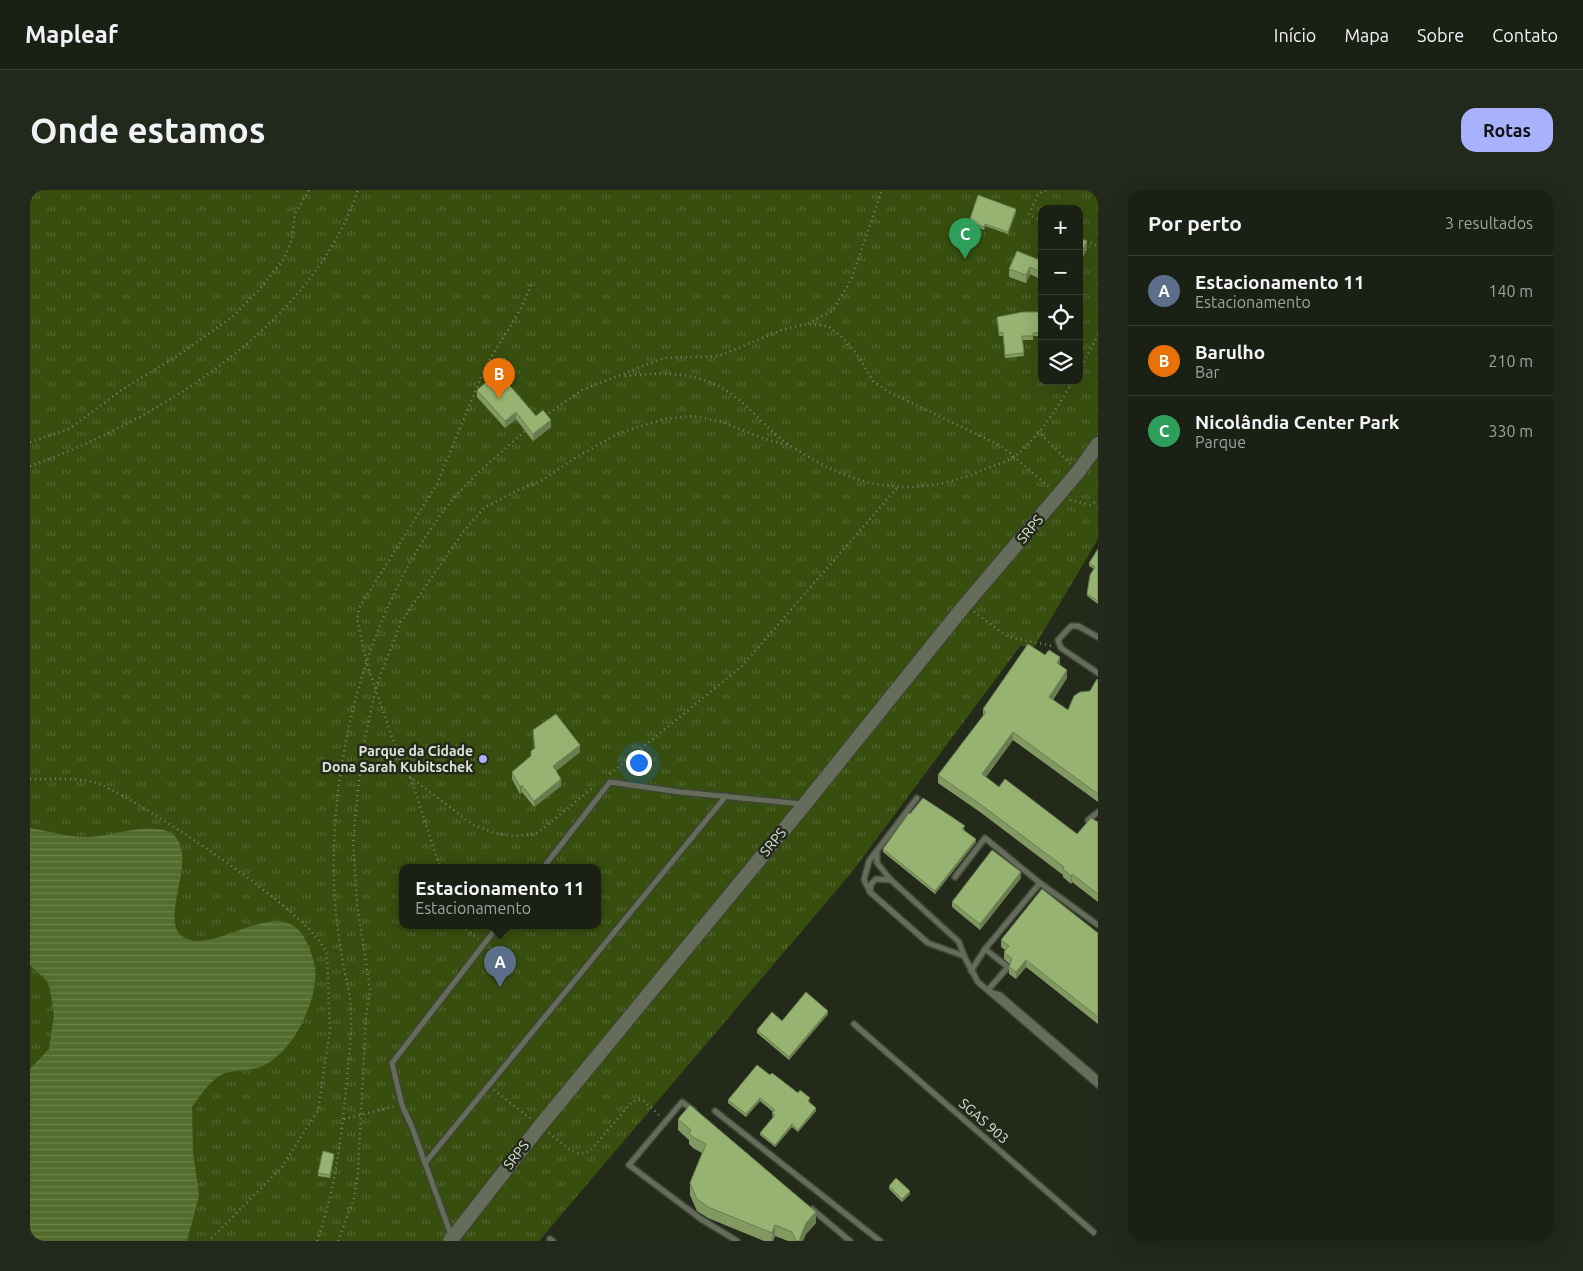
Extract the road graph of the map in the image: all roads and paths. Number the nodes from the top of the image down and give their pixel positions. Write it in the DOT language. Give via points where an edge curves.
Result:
graph roads {
  1 [pos="309,190"];
  2 [pos="358,190"];
  3 [pos="882,190"];
  4 [pos="1047,190"];
  5 [pos="1038,219"];
  6 [pos="1083,240"];
  7 [pos="1098,246"];
  8 [pos="531,284"];
  9 [pos="806,324"];
  10 [pos="1098,335"];
  11 [pos="1083,363"];
  12 [pos="620,376"];
  13 [pos="1071,385"];
  14 [pos="542,418"];
  15 [pos="531,425"];
  16 [pos="1038,431"];
  17 [pos="30,442"];
  18 [pos="788,444"];
  19 [pos="1098,444"];
  20 [pos="1014,456"];
  21 [pos="30,466"];
  22 [pos="1078,472"];
  23 [pos="897,488"];
  24 [pos="1058,496"];
  25 [pos="1098,500"];
  26 [pos="965,605"];
  27 [pos="1098,637"];
  28 [pos="1061,648"];
  29 [pos="367,664"];
  30 [pos="1098,674"];
  31 [pos="376,687"];
  32 [pos="364,748"];
  33 [pos="400,760"];
  34 [pos="410,777"];
  35 [pos="604,778"];
  36 [pos="30,780"];
  37 [pos="597,784"];
  38 [pos="726,796"];
  39 [pos="916,798"];
  40 [pos="805,804"];
  41 [pos="1098,812"];
  42 [pos="1088,820"];
  43 [pos="877,851"];
  44 [pos="439,864"];
  45 [pos="546,864"];
  46 [pos="955,877"];
  47 [pos="891,880"];
  48 [pos="1040,883"];
  49 [pos="870,892"];
  50 [pos="1098,925"];
  51 [pos="466,929"];
  52 [pos="496,929"];
  53 [pos="484,944"];
  54 [pos="985,949"];
  55 [pos="964,956"];
  56 [pos="972,971"];
  57 [pos="989,991"];
  58 [pos="854,1024"];
  59 [pos="1098,1079"];
  60 [pos="1098,1084"];
  61 [pos="489,1086"];
  62 [pos="402,1105"];
  63 [pos="715,1111"];
  64 [pos="360,1114"];
  65 [pos="697,1114"];
  66 [pos="344,1119"];
  67 [pos="666,1121"];
  68 [pos="540,1126"];
  69 [pos="425,1163"];
  70 [pos="804,1203"];
  71 [pos="1098,1236"];
  72 [pos="451,1239"];
  73 [pos="209,1241"];
  74 [pos="317,1241"];
  75 [pos="338,1241"];
  76 [pos="737,1241"];
  77 [pos="850,1241"];
  78 [pos="880,1241"];
  1 -- 17 [label="path" via="294,214 292,239 284,260 231,318 69,429"];
  2 -- 21 [label="path" via="329,252 310,279 234,354 148,414 100,439"];
  3 -- 9 [label="path" via="851,280 832,311"];
  4 -- 5 [label="path" via="1038,194 1029,215"];
  6 -- 7 [label="path"];
  8 -- 29 [label="path" via="515,322 492,353 484,370 437,484 359,608 357,618"];
  9 -- 12 [label="path" via="784,329 719,356 664,358"];
  9 -- 20 [label="path" via="828,326 841,336 873,381 887,390 1003,447"];
  10 -- 11 [label="path"];
  12 -- 14 [label="path" via="582,390"];
  12 -- 18 [label="path" via="667,372 714,384 750,408"];
  13 -- 16 [label="path"];
  15 -- 29 [label="path" via="485,466 442,512 394,597"];
  16 -- 20 [label="path"];
  16 -- 22 [label="path"];
  18 -- 23 [label="path" via="837,473"];
  18 -- 31 [label="path" via="694,416 664,419 619,433 541,481 484,508 463,532 401,622"];
  19 -- 22 [label="main road, SRPS"];
  20 -- 23 [label="path" via="971,474 922,487"];
  20 -- 24 [label="path"];
  22 -- 24 [label="main road, SRPS"];
  23 -- 35 [label="path" via="742,667"];
  24 -- 25 [label="path" via="1078,504 1090,505"];
  24 -- 26 [label="main road, SRPS"];
  26 -- 28 [label="path" via="1008,637"];
  26 -- 40 [label="main road, SRPS"];
  27 -- 28 [label="lane" via="1078,626 1071,626 1058,640"];
  28 -- 30 [label="lane"];
  29 -- 31 [label="path"];
  29 -- 66 [label="path" via="346,734 335,804 334,878 340,942 352,1010"];
  31 -- 32 [label="path"];
  31 -- 33 [label="path"];
  32 -- 33 [label="path"];
  32 -- 64 [label="path" via="354,842 357,904 370,989"];
  33 -- 34 [label="path"];
  34 -- 37 [label="path" via="472,824 494,834 516,836 536,834"];
  34 -- 44 [label="path"];
  36 -- 73 [label="path" via="80,780 100,785 134,803 200,844 286,907 324,946 330,1030 318,1110 282,1167"];
  38 -- 40 [label="lane"];
  38 -- 45 [label="lane" via="610,782"];
  38 -- 61 [label="lane"];
  39 -- 43 [label="lane"];
  40 -- 68 [label="main road, SRPS"];
  41 -- 42 [label="lane"];
  43 -- 47 [label="lane" via="877,863"];
  43 -- 49 [label="lane" via="869,860 864,875"];
  46 -- 48 [label="lane" via="985,838"];
  47 -- 49 [label="lane" via="876,879"];
  47 -- 55 [label="lane" via="959,942"];
  48 -- 50 [label="lane"];
  48 -- 54 [label="lane"];
  49 -- 55 [label="lane" via="928,943"];
  51 -- 53 [label="path"];
  52 -- 53 [label="lane"];
  53 -- 62 [label="lane" via="392,1064"];
  54 -- 56 [label="lane"];
  54 -- 57 [label="lane" via="1008,967"];
  55 -- 56 [label="lane"];
  56 -- 57 [label="lane" via="978,982"];
  57 -- 59 [label="lane" via="1000,995"];
  57 -- 60 [label="lane"];
  58 -- 71 [label="lane, SGAS 903"];
  61 -- 68 [label="path"];
  61 -- 69 [label="lane"];
  62 -- 64 [label="path"];
  62 -- 69 [label="lane"];
  63 -- 78 [label="lane"];
  64 -- 66 [label="path"];
  64 -- 75 [label="path" via="354,1198"];
  65 -- 67 [label="lane" via="682,1102"];
  66 -- 74 [label="path" via="329,1208"];
  67 -- 68 [label="path" via="643,1100 636,1100 590,1151 580,1154"];
  67 -- 76 [label="lane" via="629,1165 700,1219"];
  68 -- 72 [label="main road, SRPS"];
  69 -- 72 [label="lane"];
  70 -- 77 [label="lane"];
}
